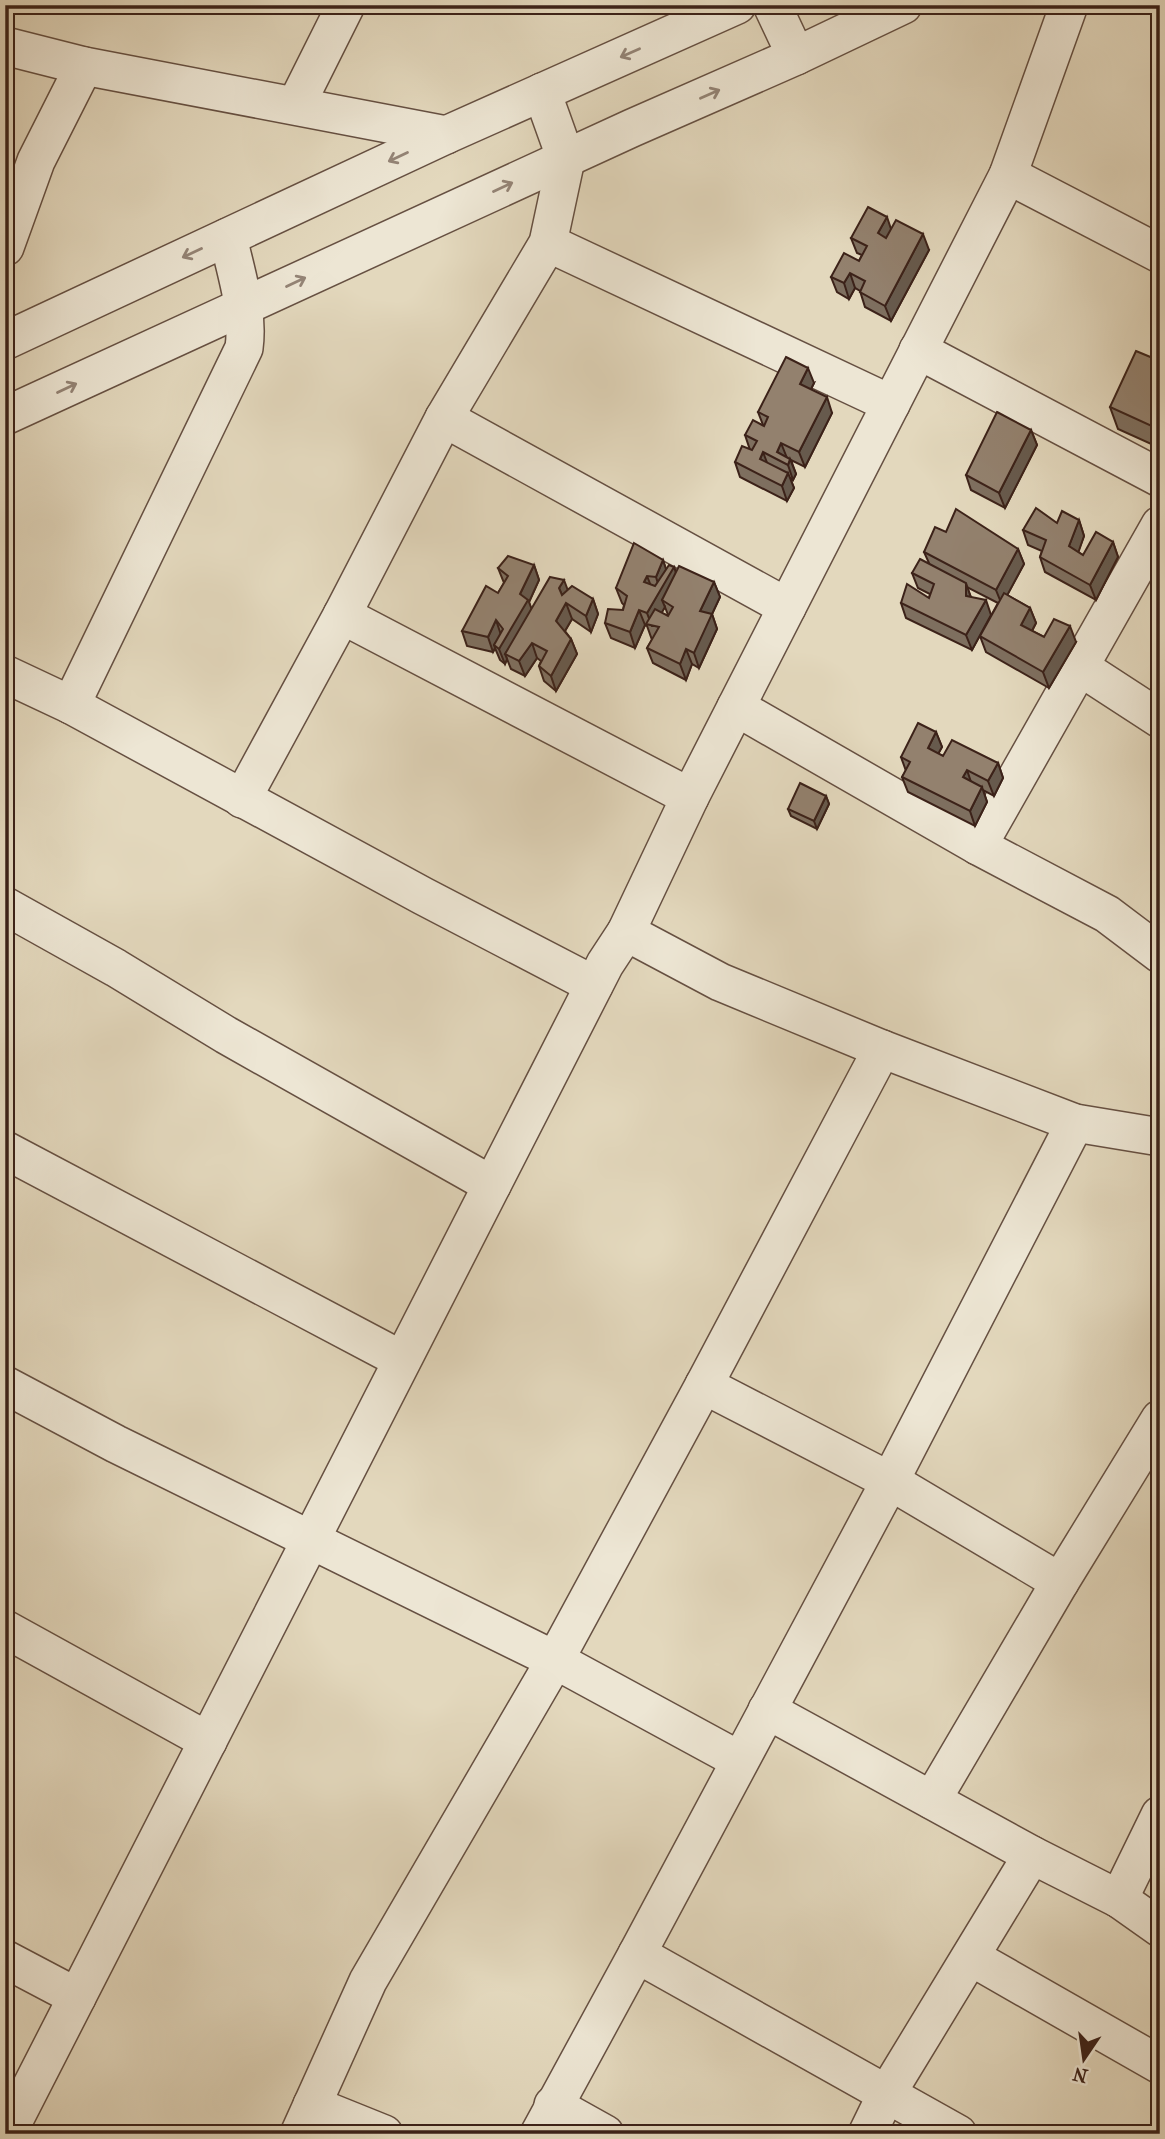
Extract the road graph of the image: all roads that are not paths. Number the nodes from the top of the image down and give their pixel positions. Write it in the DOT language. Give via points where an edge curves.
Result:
graph roads {
  1 [pos="346,5"];
  2 [pos="737,5"];
  3 [pos="772,5"];
  4 [pos="903,5"];
  5 [pos="1069,5"];
  6 [pos="5,46"];
  7 [pos="796,56"];
  8 [pos="84,66"];
  9 [pos="542,92"];
  10 [pos="296,105"];
  11 [pos="446,135"];
  12 [pos="566,159"];
  13 [pos="1008,175"];
  14 [pos="228,237"];
  15 [pos="548,243"];
  16 [pos="5,247"];
  17 [pos="1160,254"];
  18 [pos="243,306"];
  19 [pos="5,341"];
  20 [pos="918,350"];
  21 [pos="891,404"];
  22 [pos="5,416"];
  23 [pos="444,418"];
  24 [pos="1160,478"];
  25 [pos="1160,525"];
  26 [pos="787,607"];
  27 [pos="342,615"];
  28 [pos="1080,667"];
  29 [pos="5,674"];
  30 [pos="71,705"];
  31 [pos="736,707"];
  32 [pos="1160,719"];
  33 [pos="690,797"];
  34 [pos="242,799"];
  35 [pos="978,846"];
  36 [pos="5,906"];
  37 [pos="626,932"];
  38 [pos="1160,954"];
  39 [pos="594,985"];
  40 [pos="882,1049"];
  41 [pos="1075,1123"];
  42 [pos="1160,1137"];
  43 [pos="5,1150"];
  44 [pos="492,1185"];
  45 [pos="402,1360"];
  46 [pos="5,1385"];
  47 [pos="704,1385"];
  48 [pos="1160,1419"];
  49 [pos="890,1481"];
  50 [pos="311,1539"];
  51 [pos="1060,1582"];
  52 [pos="9,1639"];
  53 [pos="555,1660"];
  54 [pos="767,1710"];
  55 [pos="208,1741"];
  56 [pos="739,1760"];
  57 [pos="932,1800"];
  58 [pos="1160,1815"];
  59 [pos="1032,1855"];
  60 [pos="1119,1899"];
  61 [pos="1160,1928"];
  62 [pos="637,1954"];
  63 [pos="971,1957"];
  64 [pos="5,1959"];
  65 [pos="77,1997"];
  66 [pos="1160,2064"];
  67 [pos="887,2095"];
  68 [pos="305,2119"];
  69 [pos="546,2119"];
  70 [pos="7,2134"];
  71 [pos="384,2134"];
  72 [pos="605,2134"];
  73 [pos="867,2134"];
  74 [pos="958,2134"];
  1 -- 10 [label="street"];
  2 -- 9 [label="street, one-way"];
  3 -- 7 [label="street"];
  4 -- 7 [label="street"];
  5 -- 13 [label="street"];
  6 -- 8 [label="street"];
  12 -- 7 [label="street, one-way"];
  8 -- 10 [label="street"];
  8 -- 16 [label="street" via="36,161"];
  9 -- 11 [label="street"];
  9 -- 12 [label="street"];
  10 -- 11 [label="street"];
  11 -- 14 [label="street, one-way"];
  12 -- 15 [label="street"];
  18 -- 12 [label="street, one-way"];
  13 -- 17 [label="street"];
  13 -- 20 [label="street"];
  14 -- 18 [label="street"];
  14 -- 19 [label="street, one-way"];
  15 -- 21 [label="street"];
  15 -- 23 [label="street"];
  22 -- 18 [label="street, one-way"];
  18 -- 30 [label="street" via="244,348"];
  20 -- 21 [label="street"];
  20 -- 24 [label="street"];
  21 -- 26 [label="street"];
  23 -- 26 [label="street"];
  23 -- 27 [label="street"];
  25 -- 28 [label="street"];
  26 -- 31 [label="street"];
  27 -- 33 [label="street"];
  27 -- 34 [label="street"];
  28 -- 32 [label="street"];
  28 -- 35 [label="street"];
  29 -- 30 [label="street"];
  30 -- 34 [label="street"];
  31 -- 33 [label="street"];
  31 -- 35 [label="street"];
  33 -- 37 [label="street"];
  34 -- 39 [label="street"];
  35 -- 38 [label="street" via="1107,914"];
  36 -- 44 [label="street"];
  37 -- 39 [label="street"];
  37 -- 40 [label="street" via="720,982"];
  39 -- 44 [label="street"];
  40 -- 41 [label="street"];
  40 -- 47 [label="street"];
  41 -- 42 [label="street"];
  41 -- 49 [label="street"];
  43 -- 45 [label="street"];
  44 -- 45 [label="street"];
  45 -- 50 [label="street"];
  46 -- 50 [label="street"];
  47 -- 49 [label="street"];
  47 -- 53 [label="street"];
  48 -- 51 [label="street"];
  49 -- 51 [label="street"];
  49 -- 54 [label="street"];
  50 -- 53 [label="street"];
  50 -- 55 [label="street"];
  51 -- 57 [label="street"];
  52 -- 55 [label="street"];
  53 -- 56 [label="street"];
  53 -- 68 [label="street" via="368,1981"];
  54 -- 56 [label="street"];
  54 -- 57 [label="street"];
  55 -- 65 [label="street"];
  56 -- 62 [label="street"];
  57 -- 59 [label="street"];
  58 -- 60 [label="street"];
  59 -- 60 [label="street"];
  59 -- 63 [label="street"];
  60 -- 61 [label="street"];
  62 -- 67 [label="street"];
  62 -- 69 [label="street"];
  63 -- 66 [label="street"];
  63 -- 67 [label="street"];
  64 -- 65 [label="street"];
  65 -- 70 [label="street"];
  67 -- 73 [label="street"];
  67 -- 74 [label="street"];
  68 -- 71 [label="street"];
  69 -- 72 [label="street"];
}
